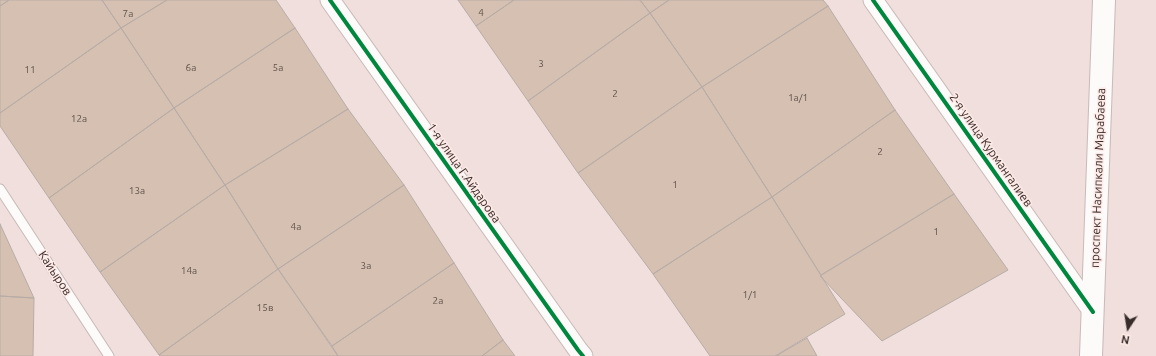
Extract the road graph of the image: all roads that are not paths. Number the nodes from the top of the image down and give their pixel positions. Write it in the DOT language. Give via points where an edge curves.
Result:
graph roads {
  1 [pos="330,0"];
  2 [pos="873,0"];
  3 [pos="1104,0"];
  4 [pos="0,189"];
  5 [pos="1093,312"];
  6 [pos="109,356"];
  7 [pos="583,356"];
  8 [pos="1091,356"];
  1 -- 7 [label="street, 1-я улица Г.Айдарова"];
  2 -- 5 [label="street, 2-я улица Курмангалиев"];
  3 -- 5 [label="main road, проспект Насипкали Марабаева"];
  4 -- 6 [label="lane, Кайыров"];
  5 -- 8 [label="main road, проспект Насипкали Марабаева"];
}
